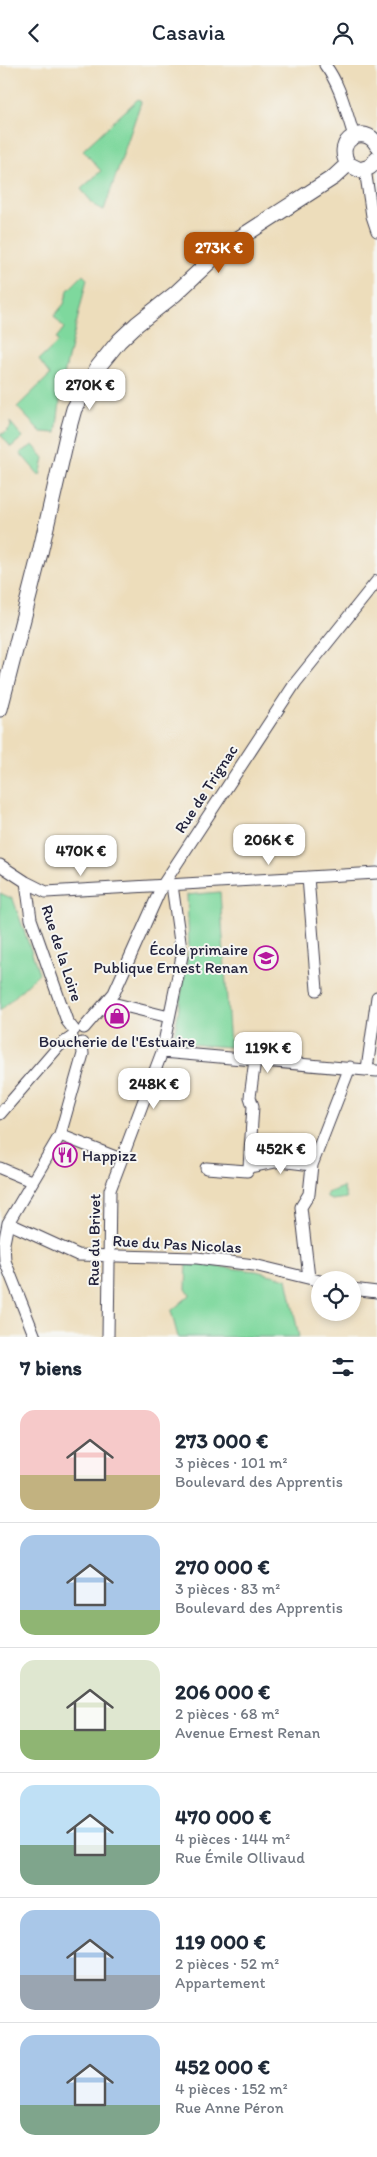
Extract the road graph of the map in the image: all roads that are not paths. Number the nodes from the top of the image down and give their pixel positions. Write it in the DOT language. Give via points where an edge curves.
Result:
graph roads {
  1 [pos="325,65"];
  2 [pos="354,136"];
  3 [pos="376,143"];
  4 [pos="377,159"];
  5 [pos="348,164"];
  6 [pos="365,169"];
  7 [pos="377,231"];
  8 [pos="377,581"];
  9 [pos="0,709"];
  10 [pos="0,865"];
  11 [pos="377,873"];
  12 [pos="308,877"];
  13 [pos="26,882"];
  14 [pos="167,886"];
  15 [pos="317,990"];
  16 [pos="377,997"];
  17 [pos="108,1002"];
  18 [pos="169,1017"];
  19 [pos="78,1035"];
  20 [pos="162,1052"];
  21 [pos="255,1060"];
  22 [pos="350,1067"];
  23 [pos="372,1070"];
  24 [pos="0,1115"];
  25 [pos="60,1135"];
  26 [pos="121,1159"];
  27 [pos="312,1165"];
  28 [pos="249,1167"];
  29 [pos="0,1168"];
  30 [pos="206,1168"];
  31 [pos="31,1181"];
  32 [pos="8,1223"];
  33 [pos="110,1256"];
  34 [pos="313,1271"];
  35 [pos="311,1278"];
  36 [pos="361,1290"];
  37 [pos="377,1292"];
  38 [pos="35,1337"];
  39 [pos="108,1337"];
  1 -- 2 [label="street" via="341,94"];
  2 -- 3 [label="main road" via="365,135"];
  2 -- 5 [label="main road" via="344,149"];
  4 -- 6 [label="main road"];
  5 -- 6 [label="main road" via="355,169"];
  5 -- 9 [label="main road" via="334,177 224,249 175,294 137,323 98,367 74,409"];
  6 -- 7 [label="street"];
  8 -- 14 [label="street, Rue de Trignac" via="296,682"];
  10 -- 13 [label="street"];
  11 -- 12 [label="street"];
  12 -- 14 [label="street"];
  12 -- 15 [label="street"];
  13 -- 14 [label="street" via="46,892"];
  13 -- 19 [label="street, Rue de la Loire" via="31,919 67,1021"];
  14 -- 17 [label="street, Rue de Trignac"];
  14 -- 18 [label="street, Rue du Brivet" via="182,956"];
  16 -- 23 [label="street"];
  17 -- 18 [label="street"];
  17 -- 19 [label="street, Rue de Trignac"];
  18 -- 20 [label="street, Rue du Brivet"];
  19 -- 24 [label="street, Rue de Trignac" via="59,1046"];
  19 -- 25 [label="street" via="83,1054"];
  20 -- 21 [label="street"];
  20 -- 26 [label="street, Rue du Brivet"];
  21 -- 22 [label="street"];
  21 -- 28 [label="street" via="250,1097 253,1106"];
  22 -- 23 [label="street"];
  22 -- 27 [label="street"];
  25 -- 26 [label="street"];
  25 -- 31 [label="street"];
  26 -- 33 [label="street, Rue du Brivet" via="110,1190"];
  27 -- 28 [label="street" via="280,1161"];
  27 -- 34 [label="street" via="309,1194 301,1207"];
  28 -- 30 [label="street" via="247,1171"];
  29 -- 31 [label="street"];
  31 -- 32 [label="street"];
  32 -- 33 [label="street, Rue du Pas Nicolas" via="78,1255"];
  32 -- 38 [label="street" via="4,1243 6,1261"];
  33 -- 35 [label="street, Rue du Pas Nicolas" via="197,1258 254,1265"];
  33 -- 39 [label="street, Rue du Brivet"];
  36 -- 37 [label="street"];
}
